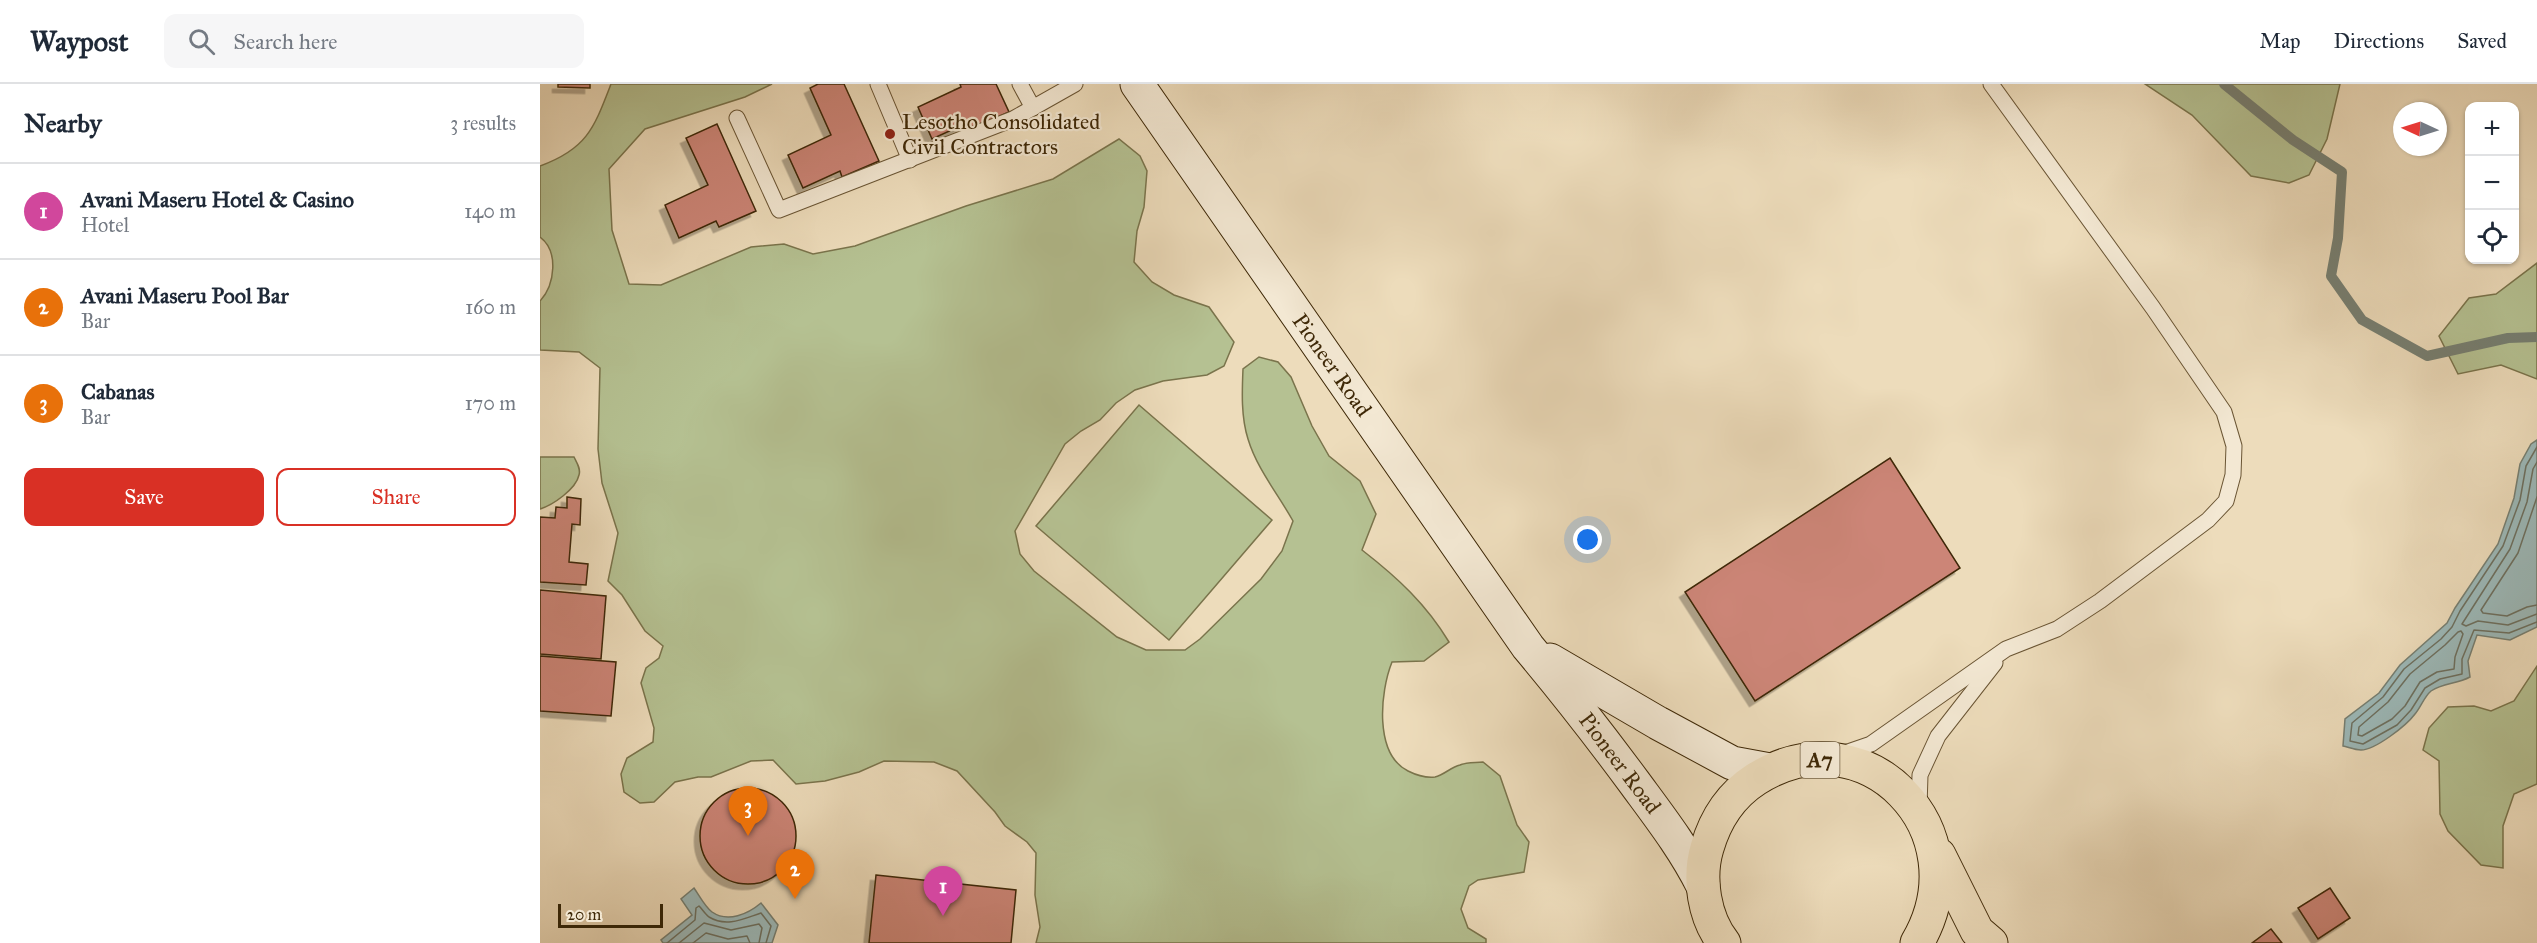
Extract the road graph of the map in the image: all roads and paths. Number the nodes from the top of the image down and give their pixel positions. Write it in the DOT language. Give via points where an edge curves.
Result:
graph roads {
  1 [pos="878,84"];
  2 [pos="1020,84"];
  3 [pos="1075,84"];
  4 [pos="1137,84"];
  5 [pos="1991,84"];
  6 [pos="1033,108"];
  7 [pos="736,118"];
  8 [pos="910,159"];
  9 [pos="1528,647"];
  10 [pos="2006,649"];
  11 [pos="1825,759"];
  12 [pos="1770,770"];
  13 [pos="1925,827"];
  14 [pos="1706,914"];
  15 [pos="1724,943"];
  16 [pos="1917,943"];
  17 [pos="1991,943"];
  1 -- 8 [label="lane"];
  2 -- 6 [label="lane"];
  3 -- 6 [label="lane"];
  4 -- 9 [label="main road, Pioneer Road"];
  5 -- 10 [label="lane" via="2224,412 2234,446 2233,475 2226,501 2208,520 2057,629"];
  6 -- 8 [label="lane"];
  7 -- 8 [label="lane" via="779,210"];
  9 -- 12 [label="main road, Pioneer Road" via="1732,763"];
  9 -- 14 [label="main road, Pioneer Road" via="1574,701 1690,859"];
  10 -- 11 [label="lane" via="1871,744"];
  10 -- 13 [label="lane" via="1938,736 1920,775"];
  11 -- 12 [label="main road, A7" via="1797,761"];
  11 -- 13 [label="main road, A7" via="1854,764 1879,775 1902,792"];
  12 -- 14 [label="main road, A7" via="1733,799 1712,831 1704,858"];
  13 -- 16 [label="main road, A7" via="1937,868 1936,897"];
  13 -- 17 [label="main road, A7" via="1977,931"];
  14 -- 15 [label="main road"];
}
